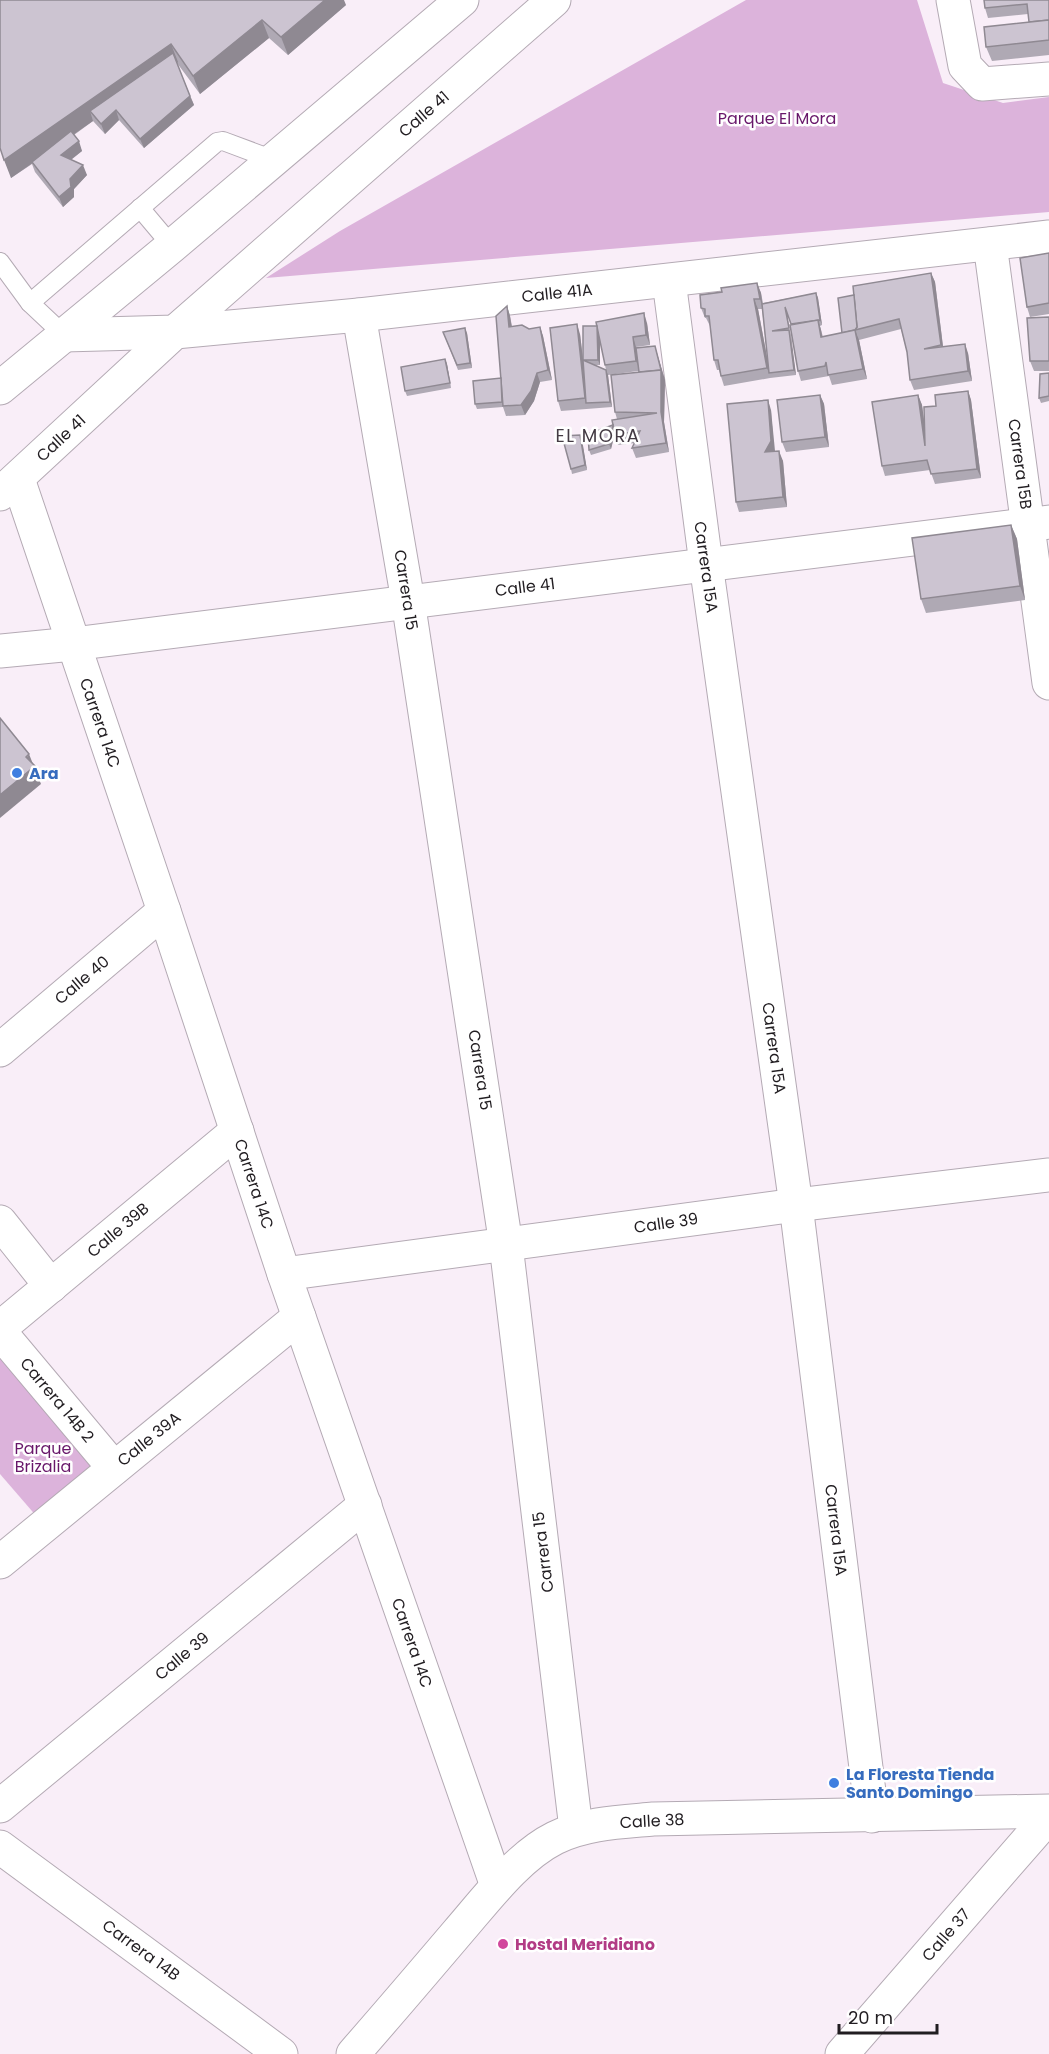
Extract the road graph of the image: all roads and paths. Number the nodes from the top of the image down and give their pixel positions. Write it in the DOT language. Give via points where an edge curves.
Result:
graph roads {
  1 [pos="462,0"];
  2 [pos="554,0"];
  3 [pos="953,0"];
  4 [pos="1049,79"];
  5 [pos="274,160"];
  6 [pos="140,208"];
  7 [pos="1049,237"];
  8 [pos="990,244"];
  9 [pos="172,246"];
  10 [pos="0,262"];
  11 [pos="669,281"];
  12 [pos="30,303"];
  13 [pos="359,315"];
  14 [pos="176,332"];
  15 [pos="64,335"];
  16 [pos="0,388"];
  17 [pos="9,486"];
  18 [pos="1038,523"];
  19 [pos="706,564"];
  20 [pos="408,602"];
  21 [pos="73,644"];
  22 [pos="0,651"];
  23 [pos="1049,683"];
  24 [pos="164,911"];
  25 [pos="0,1050"];
  26 [pos="237,1131"];
  27 [pos="1049,1174"];
  28 [pos="796,1205"];
  29 [pos="0,1222"];
  30 [pos="507,1245"];
  31 [pos="284,1274"];
  32 [pos="51,1286"];
  33 [pos="299,1317"];
  34 [pos="0,1330"];
  35 [pos="114,1468"];
  36 [pos="364,1505"];
  37 [pos="0,1562"];
  38 [pos="0,1806"];
  39 [pos="1049,1811"];
  40 [pos="872,1816"];
  41 [pos="1049,1816"];
  42 [pos="576,1829"];
  43 [pos="0,1847"];
  44 [pos="497,1886"];
  45 [pos="281,2054"];
  46 [pos="353,2054"];
  47 [pos="842,2054"];
  1 -- 5 [label="street"];
  2 -- 14 [label="street, Calle 41"];
  3 -- 4 [label="street" via="965,66 982,84"];
  5 -- 6 [label="lane" via="224,141 217,142"];
  5 -- 9 [label="street"];
  6 -- 9 [label="lane"];
  6 -- 12 [label="lane"];
  7 -- 8 [label="street, Calle 41A"];
  8 -- 11 [label="street, Calle 41A"];
  8 -- 18 [label="street, Carrera 15B"];
  9 -- 15 [label="street"];
  10 -- 12 [label="lane"];
  11 -- 13 [label="street, Calle 41A"];
  11 -- 19 [label="street, Carrera 15A"];
  12 -- 15 [label="lane"];
  13 -- 14 [label="street, Calle 41A"];
  13 -- 20 [label="street, Carrera 15"];
  14 -- 15 [label="street, Calle 41A"];
  14 -- 17 [label="street, Calle 41"];
  15 -- 16 [label="street"];
  17 -- 21 [label="street, Carrera 14C"];
  18 -- 19 [label="street, Calle 41"];
  18 -- 23 [label="street, Carrera 15B"];
  19 -- 20 [label="street, Calle 41"];
  19 -- 28 [label="street, Carrera 15A"];
  20 -- 21 [label="street, Calle 41"];
  20 -- 30 [label="street, Carrera 15"];
  21 -- 22 [label="street, Calle 41"];
  21 -- 24 [label="street, Carrera 14C"];
  24 -- 25 [label="street, Calle 40"];
  24 -- 26 [label="street, Carrera 14C"];
  26 -- 31 [label="street, Carrera 14C"];
  26 -- 32 [label="street, Calle 39B"];
  27 -- 28 [label="street, Calle 39"];
  28 -- 30 [label="street, Calle 39"];
  28 -- 40 [label="street, Carrera 15A"];
  29 -- 32 [label="street"];
  30 -- 31 [label="street, Calle 39"];
  30 -- 42 [label="street, Carrera 15"];
  31 -- 33 [label="street, Carrera 14C"];
  32 -- 34 [label="street, Calle 39B"];
  33 -- 35 [label="street, Calle 39A"];
  33 -- 36 [label="street, Carrera 14C"];
  34 -- 35 [label="street, Carrera 14B 2"];
  35 -- 37 [label="street, Calle 39A"];
  36 -- 38 [label="street, Calle 39"];
  36 -- 44 [label="street, Carrera 14C"];
  39 -- 40 [label="street, Calle 38"];
  40 -- 42 [label="street, Calle 38" via="653,1819"];
  41 -- 47 [label="street, Calle 37"];
  42 -- 44 [label="street, Calle 38" via="529,1856"];
  43 -- 45 [label="street, Carrera 14B"];
  44 -- 46 [label="street, Calle 38"];
}
